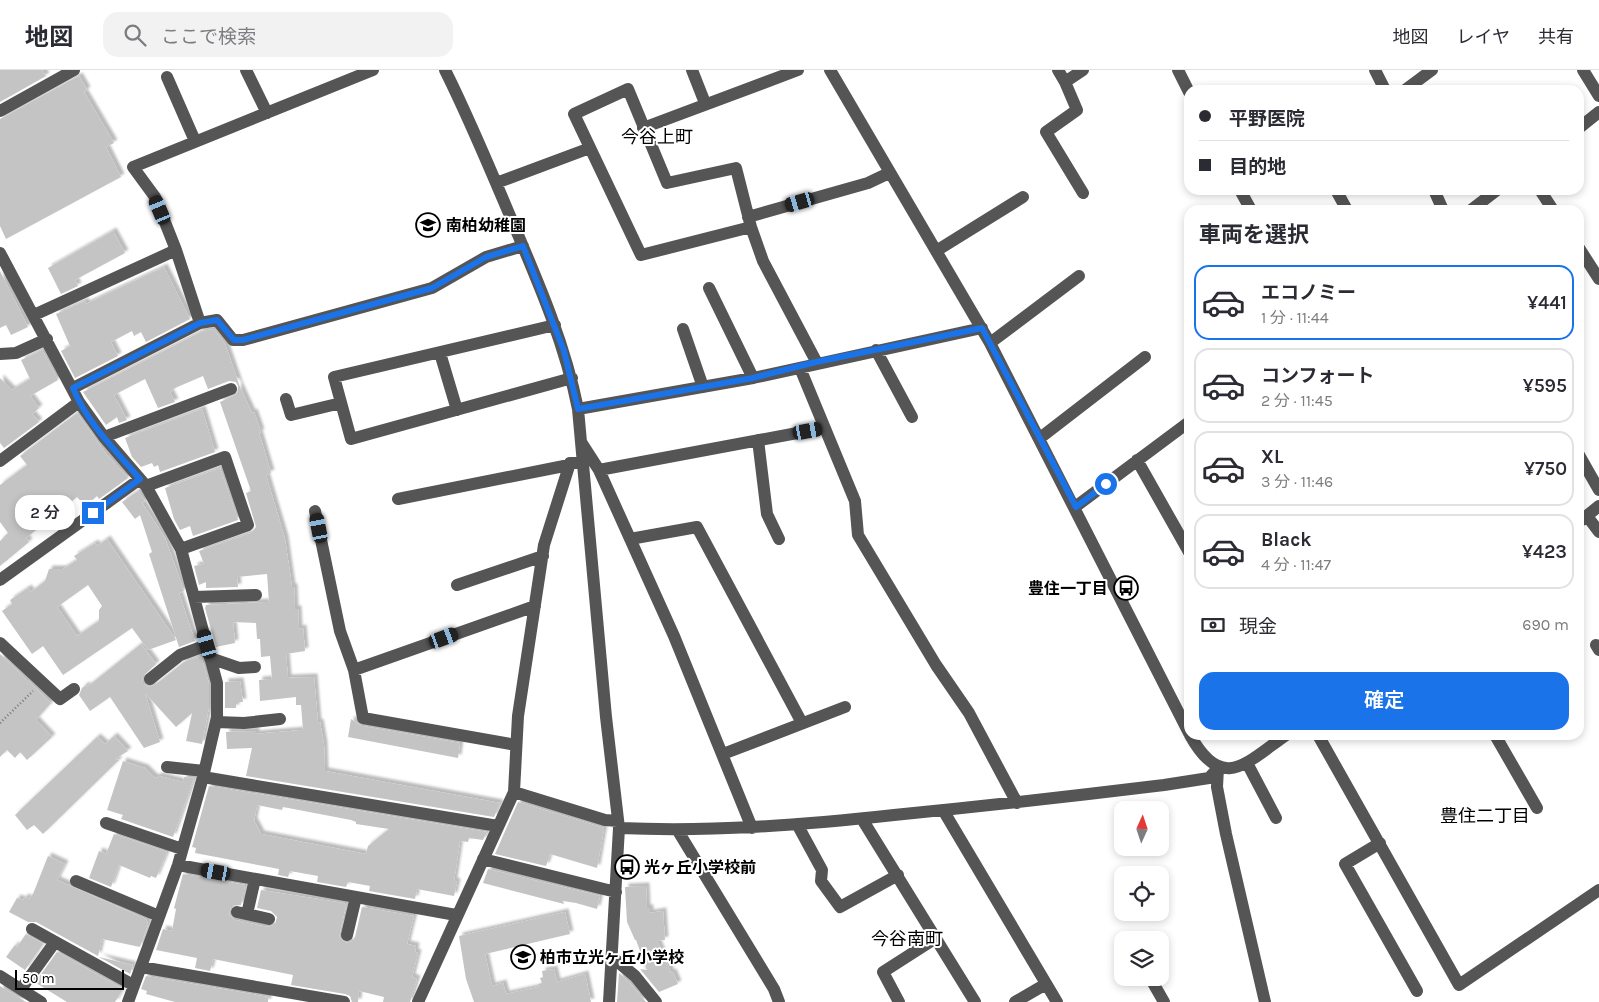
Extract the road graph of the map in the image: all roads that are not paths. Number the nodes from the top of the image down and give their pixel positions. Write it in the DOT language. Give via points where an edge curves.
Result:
graph roads {
  1 [pos="74,70"];
  2 [pos="246,70"];
  3 [pos="373,70"];
  4 [pos="445,70"];
  5 [pos="692,70"];
  6 [pos="798,70"];
  7 [pos="830,70"];
  8 [pos="1058,70"];
  9 [pos="1083,70"];
  10 [pos="1178,70"];
  11 [pos="1375,70"];
  12 [pos="1432,70"];
  13 [pos="1583,70"];
  14 [pos="167,77"];
  15 [pos="1065,82"];
  16 [pos="1186,85"];
  17 [pos="1382,85"];
  18 [pos="1412,85"];
  19 [pos="1599,96"];
  20 [pos="705,103"];
  21 [pos="0,111"];
  22 [pos="1599,112"];
  23 [pos="267,113"];
  24 [pos="1584,124"];
  25 [pos="643,128"];
  26 [pos="195,141"];
  27 [pos="590,148"];
  28 [pos="889,173"];
  29 [pos="496,183"];
  30 [pos="1083,193"];
  31 [pos="1490,195"];
  32 [pos="1023,197"];
  33 [pos="1478,205"];
  34 [pos="750,222"];
  35 [pos="523,246"];
  36 [pos="176,250"];
  37 [pos="936,251"];
  38 [pos="0,253"];
  39 [pos="1584,256"];
  40 [pos="5,272"];
  41 [pos="1079,276"];
  42 [pos="1599,279"];
  43 [pos="709,288"];
  44 [pos="34,315"];
  45 [pos="200,323"];
  46 [pos="555,325"];
  47 [pos="982,328"];
  48 [pos="683,329"];
  49 [pos="46,339"];
  50 [pos="990,343"];
  51 [pos="876,350"];
  52 [pos="440,353"];
  53 [pos="0,354"];
  54 [pos="1145,356"];
  55 [pos="816,362"];
  56 [pos="800,368"];
  57 [pos="572,378"];
  58 [pos="753,378"];
  59 [pos="703,387"];
  60 [pos="73,388"];
  61 [pos="230,389"];
  62 [pos="286,399"];
  63 [pos="79,402"];
  64 [pos="341,403"];
  65 [pos="578,409"];
  66 [pos="457,410"];
  67 [pos="912,417"];
  68 [pos="1184,426"];
  69 [pos="824,428"];
  70 [pos="104,437"];
  71 [pos="1040,438"];
  72 [pos="758,440"];
  73 [pos="581,442"];
  74 [pos="1137,460"];
  75 [pos="0,461"];
  76 [pos="576,464"];
  77 [pos="1584,464"];
  78 [pos="599,470"];
  79 [pos="143,483"];
  80 [pos="1599,490"];
  81 [pos="398,499"];
  82 [pos="1599,506"];
  83 [pos="1076,507"];
  84 [pos="315,511"];
  85 [pos="1584,518"];
  86 [pos="1584,520"];
  87 [pos="1599,532"];
  88 [pos="630,539"];
  89 [pos="779,540"];
  90 [pos="1184,543"];
  91 [pos="181,549"];
  92 [pos="543,556"];
  93 [pos="0,580"];
  94 [pos="457,584"];
  95 [pos="256,595"];
  96 [pos="194,597"];
  97 [pos="534,606"];
  98 [pos="0,643"];
  99 [pos="207,644"];
  100 [pos="210,658"];
  101 [pos="255,667"];
  102 [pos="354,670"];
  103 [pos="150,679"];
  104 [pos="74,689"];
  105 [pos="845,707"];
  106 [pos="280,719"];
  107 [pos="216,722"];
  108 [pos="802,723"];
  109 [pos="1184,724"];
  110 [pos="1192,740"];
  111 [pos="1279,740"];
  112 [pos="1321,740"];
  113 [pos="1498,740"];
  114 [pos="516,745"];
  115 [pos="723,754"];
  116 [pos="1246,763"];
  117 [pos="167,767"];
  118 [pos="1218,768"];
  119 [pos="203,774"];
  120 [pos="514,792"];
  121 [pos="1017,803"];
  122 [pos="1537,808"];
  123 [pos="943,810"];
  124 [pos="1276,818"];
  125 [pos="862,819"];
  126 [pos="106,824"];
  127 [pos="619,824"];
  128 [pos="798,824"];
  129 [pos="498,826"];
  130 [pos="752,828"];
  131 [pos="678,831"];
  132 [pos="1380,843"];
  133 [pos="182,850"];
  134 [pos="483,859"];
  135 [pos="178,865"];
  136 [pos="898,875"];
  137 [pos="255,879"];
  138 [pos="76,881"];
  139 [pos="1599,890"];
  140 [pos="616,892"];
  141 [pos="356,897"];
  142 [pos="456,915"];
  143 [pos="159,916"];
  144 [pos="269,919"];
  145 [pos="32,929"];
  146 [pos="347,935"];
  147 [pos="936,938"];
  148 [pos="55,942"];
  149 [pos="612,957"];
  150 [pos="141,967"];
  151 [pos="0,976"];
  152 [pos="1046,984"];
  153 [pos="133,985"];
  154 [pos="1155,986"];
  155 [pos="21,990"];
  156 [pos="1417,991"];
  157 [pos="968,1000"];
  158 [pos="41,1002"];
  159 [pos="128,1002"];
  160 [pos="344,1002"];
  161 [pos="418,1002"];
  162 [pos="609,1002"];
  163 [pos="656,1002"];
  164 [pos="779,1002"];
  165 [pos="899,1002"];
  166 [pos="1015,1002"];
  167 [pos="1057,1002"];
  168 [pos="1164,1002"];
  169 [pos="1265,1002"];
  1 -- 21 [label="street"];
  2 -- 23 [label="street"];
  3 -- 23 [label="street"];
  4 -- 29 [label="street"];
  5 -- 20 [label="street"];
  6 -- 20 [label="street"];
  7 -- 28 [label="street"];
  8 -- 15 [label="street"];
  9 -- 15 [label="street"];
  10 -- 16 [label="street"];
  11 -- 17 [label="street"];
  12 -- 18 [label="street"];
  13 -- 19 [label="street"];
  14 -- 26 [label="street"];
  15 -- 30 [label="street" via="1077,110 1046,132"];
  20 -- 25 [label="street"];
  22 -- 24 [label="street"];
  23 -- 26 [label="street"];
  25 -- 27 [label="street" via="628,89 574,114"];
  25 -- 34 [label="street" via="667,183 736,168"];
  26 -- 36 [label="street" via="133,167 155,197"];
  27 -- 29 [label="street"];
  27 -- 34 [label="street" via="641,255"];
  28 -- 34 [label="street"];
  28 -- 37 [label="street"];
  29 -- 35 [label="street"];
  31 -- 33 [label="street"];
  32 -- 37 [label="street"];
  34 -- 55 [label="street" via="763,261"];
  35 -- 45 [label="street" via="486,257 432,288 243,340 234,340 217,320"];
  35 -- 46 [label="street"];
  36 -- 44 [label="street"];
  36 -- 45 [label="street"];
  37 -- 47 [label="street"];
  38 -- 40 [label="street"];
  39 -- 42 [label="street"];
  40 -- 44 [label="street"];
  41 -- 50 [label="street"];
  43 -- 58 [label="street"];
  44 -- 49 [label="street"];
  45 -- 60 [label="street"];
  46 -- 52 [label="street"];
  46 -- 57 [label="street"];
  47 -- 50 [label="street"];
  47 -- 51 [label="street"];
  48 -- 59 [label="street"];
  49 -- 53 [label="street" via="16,352"];
  49 -- 60 [label="street"];
  50 -- 71 [label="street"];
  51 -- 55 [label="street"];
  51 -- 67 [label="street"];
  52 -- 64 [label="street" via="334,377"];
  52 -- 66 [label="street"];
  54 -- 71 [label="street"];
  55 -- 56 [label="street"];
  56 -- 58 [label="street"];
  56 -- 69 [label="street"];
  57 -- 65 [label="street"];
  57 -- 66 [label="street"];
  58 -- 59 [label="street"];
  59 -- 65 [label="street"];
  60 -- 63 [label="street"];
  61 -- 70 [label="street"];
  62 -- 64 [label="street" via="291,415"];
  63 -- 70 [label="street"];
  63 -- 75 [label="street"];
  64 -- 66 [label="street" via="351,439"];
  65 -- 73 [label="street"];
  68 -- 74 [label="street"];
  69 -- 72 [label="street"];
  69 -- 121 [label="street" via="855,501 858,535 936,665 969,713"];
  70 -- 79 [label="street"];
  71 -- 83 [label="street"];
  72 -- 78 [label="street"];
  72 -- 89 [label="street" via="767,514"];
  73 -- 76 [label="street"];
  73 -- 78 [label="street"];
  74 -- 83 [label="street"];
  74 -- 90 [label="street"];
  76 -- 81 [label="street"];
  76 -- 92 [label="street"];
  76 -- 127 [label="street"];
  77 -- 80 [label="street"];
  78 -- 88 [label="street"];
  79 -- 91 [label="street"];
  79 -- 91 [label="street" via="225,457 248,525"];
  79 -- 93 [label="street"];
  82 -- 85 [label="street"];
  83 -- 109 [label="street"];
  84 -- 102 [label="street" via="340,632"];
  86 -- 87 [label="street"];
  88 -- 108 [label="street" via="696,527"];
  88 -- 115 [label="street"];
  91 -- 96 [label="street"];
  92 -- 94 [label="street"];
  92 -- 97 [label="street"];
  95 -- 96 [label="street"];
  96 -- 99 [label="street"];
  97 -- 102 [label="street"];
  97 -- 114 [label="street"];
  98 -- 104 [label="street" via="60,699"];
  99 -- 100 [label="street"];
  99 -- 103 [label="street" via="180,655"];
  100 -- 101 [label="street" via="239,668"];
  100 -- 107 [label="street" via="217,683"];
  102 -- 114 [label="street" via="363,718"];
  105 -- 108 [label="street"];
  106 -- 107 [label="street"];
  107 -- 119 [label="street"];
  108 -- 115 [label="street"];
  110 -- 118 [label="street" via="1198,750"];
  111 -- 116 [label="street"];
  112 -- 132 [label="street"];
  113 -- 122 [label="street"];
  114 -- 120 [label="street"];
  115 -- 130 [label="street"];
  116 -- 118 [label="street" via="1232,769"];
  116 -- 124 [label="street"];
  117 -- 119 [label="street"];
  118 -- 121 [label="street" via="1210,778"];
  118 -- 169 [label="street" via="1217,787 1226,834"];
  119 -- 129 [label="street"];
  119 -- 133 [label="street"];
  120 -- 127 [label="street"];
  120 -- 129 [label="street"];
  121 -- 123 [label="street"];
  123 -- 125 [label="street"];
  123 -- 152 [label="street"];
  125 -- 128 [label="street"];
  125 -- 136 [label="street"];
  126 -- 133 [label="street"];
  127 -- 131 [label="street"];
  127 -- 140 [label="street"];
  128 -- 130 [label="street"];
  128 -- 136 [label="street" via="822,870 821,881 840,908"];
  129 -- 134 [label="street"];
  130 -- 131 [label="street"];
  131 -- 164 [label="street"];
  132 -- 139 [label="street" via="1459,985"];
  132 -- 156 [label="street" via="1345,864"];
  133 -- 135 [label="street"];
  134 -- 140 [label="street"];
  134 -- 142 [label="street"];
  135 -- 137 [label="street"];
  135 -- 143 [label="street"];
  136 -- 147 [label="street"];
  137 -- 141 [label="street"];
  137 -- 144 [label="street" via="242,913"];
  138 -- 143 [label="street"];
  140 -- 149 [label="street"];
  141 -- 142 [label="street"];
  141 -- 146 [label="street"];
  142 -- 161 [label="street"];
  143 -- 150 [label="street"];
  145 -- 148 [label="street"];
  147 -- 157 [label="street"];
  147 -- 165 [label="street" via="883,972"];
  148 -- 153 [label="street"];
  148 -- 155 [label="street"];
  149 -- 162 [label="street"];
  149 -- 163 [label="street" via="635,976"];
  150 -- 153 [label="street"];
  150 -- 160 [label="street"];
  151 -- 155 [label="street"];
  152 -- 166 [label="street"];
  152 -- 167 [label="street"];
  153 -- 159 [label="street"];
  154 -- 168 [label="street"];
  155 -- 158 [label="street"];
}
